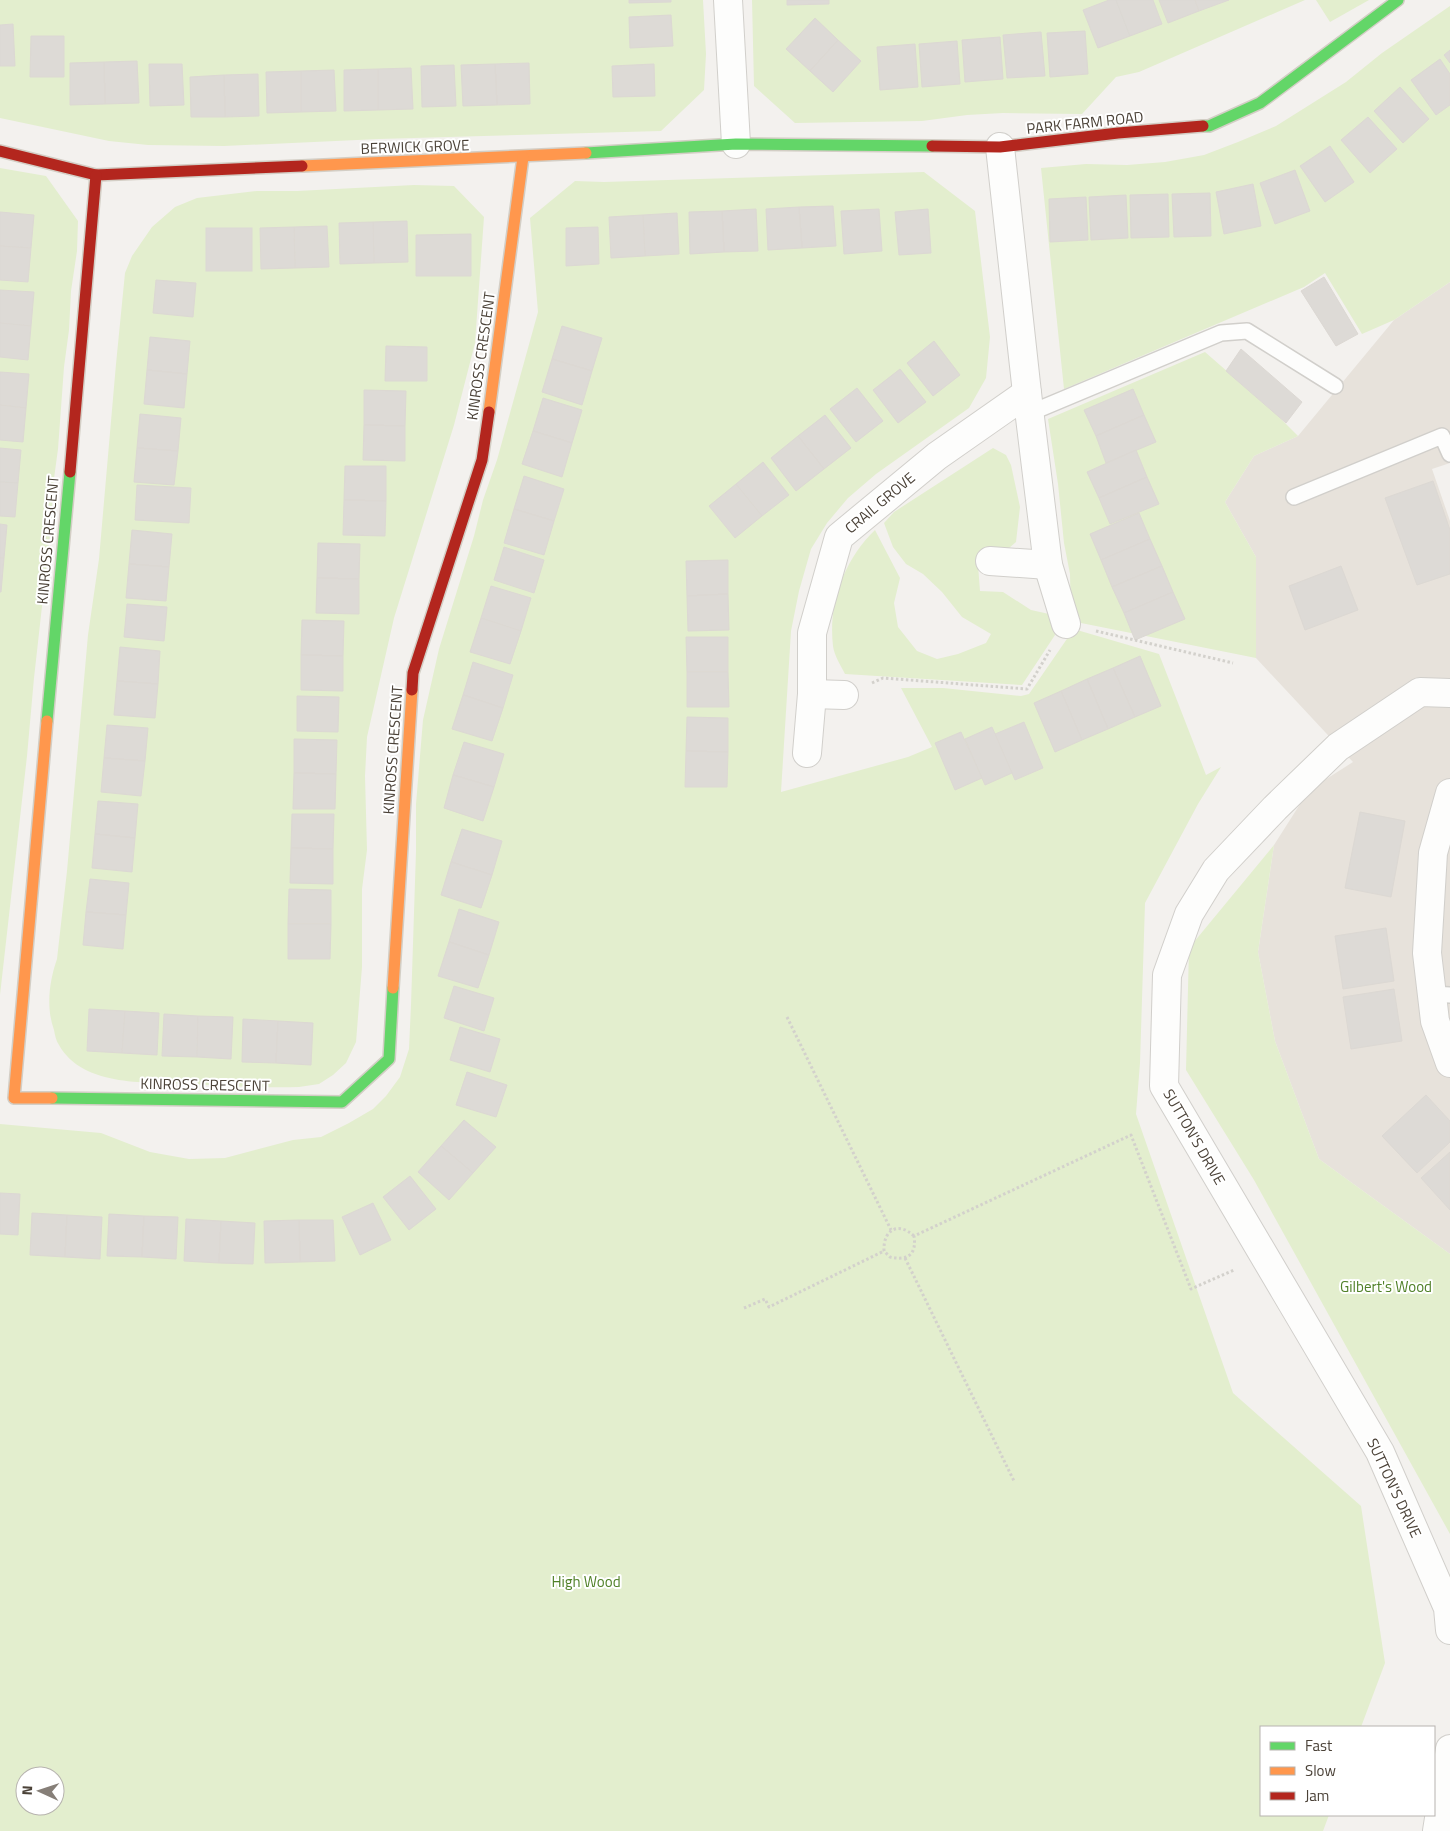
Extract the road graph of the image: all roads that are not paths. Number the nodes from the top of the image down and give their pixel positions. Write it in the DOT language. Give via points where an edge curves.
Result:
graph roads {
  1 [pos="728,0"];
  2 [pos="1398,0"];
  3 [pos="736,144"];
  4 [pos="1000,147"];
  5 [pos="0,151"];
  6 [pos="524,157"];
  7 [pos="96,175"];
  8 [pos="1335,386"];
  9 [pos="1028,403"];
  10 [pos="1450,454"];
  11 [pos="1294,497"];
  12 [pos="990,561"];
  13 [pos="1048,565"];
  14 [pos="1066,624"];
  15 [pos="1450,693"];
  16 [pos="812,694"];
  17 [pos="844,695"];
  18 [pos="807,753"];
  19 [pos="1450,793"];
  20 [pos="1443,842"];
  21 [pos="1441,994"];
  22 [pos="1450,1063"];
  23 [pos="7,1099"];
  24 [pos="1450,1630"];
  25 [pos="1450,1749"];
  26 [pos="1437,1831"];
  1 -- 3 [label="street"];
  2 -- 4 [label="street, PARK FARM ROAD" via="1260,103 1209,126"];
  3 -- 4 [label="street, PARK FARM ROAD"];
  3 -- 6 [label="street, BERWICK GROVE"];
  4 -- 9 [label="street"];
  5 -- 7 [label="street, BERWICK GROVE"];
  6 -- 7 [label="street, BERWICK GROVE"];
  6 -- 23 [label="street, KINROSS CRESCENT" via="482,460 413,673 389,1059 342,1102"];
  7 -- 23 [label="street, KINROSS CRESCENT"];
  8 -- 9 [label="lane" via="1247,331 1221,333"];
  9 -- 13 [label="street"];
  9 -- 16 [label="street, CRAIL GROVE" via="936,456 840,537 812,633"];
  10 -- 11 [label="lane" via="1442,436"];
  12 -- 13 [label="street"];
  13 -- 14 [label="street"];
  15 -- 24 [label="street, SUTTON'S DRIVE" via="1420,692 1338,747 1216,870 1189,914 1167,975 1164,1086 1380,1452 1448,1608"];
  16 -- 17 [label="street"];
  16 -- 18 [label="street, CRAIL GROVE"];
  19 -- 20 [label="street"];
  20 -- 21 [label="street" via="1433,853 1427,953"];
  21 -- 22 [label="street" via="1435,1021"];
  25 -- 26 [label="street"];
}
